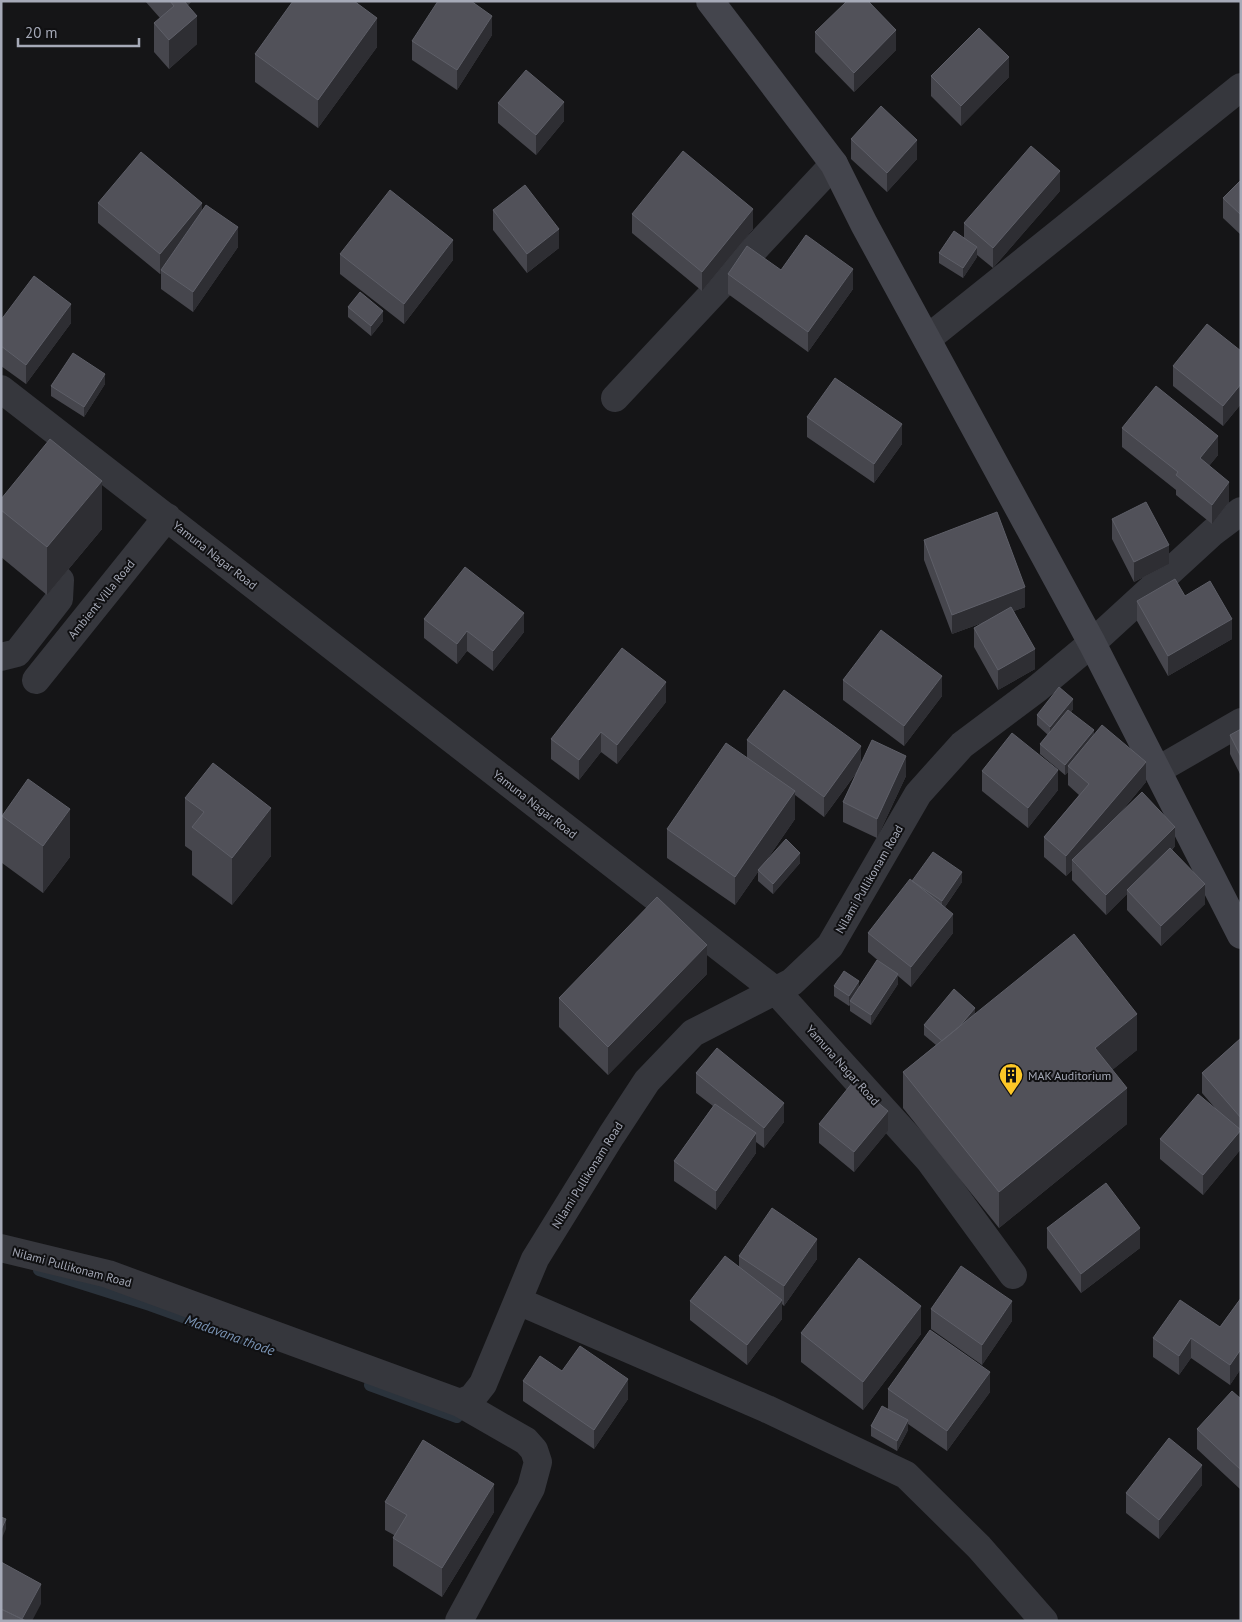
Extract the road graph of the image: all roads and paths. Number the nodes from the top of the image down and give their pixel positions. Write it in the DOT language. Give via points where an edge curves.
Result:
graph roads {
  1 [pos="710,1"];
  2 [pos="1241,87"];
  3 [pos="834,164"];
  4 [pos="927,339"];
  5 [pos="1,389"];
  6 [pos="615,398"];
  7 [pos="1241,511"];
  8 [pos="166,517"];
  9 [pos="1,532"];
  10 [pos="59,599"];
  11 [pos="85,620"];
  12 [pos="1092,643"];
  13 [pos="1,657"];
  14 [pos="36,680"];
  15 [pos="1241,722"];
  16 [pos="1158,770"];
  17 [pos="1241,935"];
  18 [pos="776,991"];
  19 [pos="1,1248"];
  20 [pos="1012,1275"];
  21 [pos="518,1301"];
  22 [pos="460,1403"];
  23 [pos="459,1621"];
  24 [pos="1044,1621"];
  1 -- 3 [label="main road"];
  2 -- 4 [label="street"];
  3 -- 4 [label="main road"];
  3 -- 6 [label="street"];
  4 -- 12 [label="main road"];
  5 -- 8 [label="street, Yamuna Nagar Road"];
  7 -- 12 [label="street, Nilami Pullikonam Road" via="1213,532"];
  8 -- 11 [label="street, Ambient Villa Road"];
  8 -- 18 [label="street, Yamuna Nagar Road"];
  9 -- 10 [label="street" via="60,580"];
  10 -- 11 [label="street"];
  10 -- 13 [label="street" via="16,653"];
  11 -- 14 [label="street, Ambient Villa Road"];
  12 -- 16 [label="main road"];
  12 -- 18 [label="street, Nilami Pullikonam Road" via="962,745 918,794 830,946 792,982"];
  15 -- 16 [label="street"];
  16 -- 17 [label="main road"];
  18 -- 20 [label="street, Yamuna Nagar Road" via="929,1160"];
  18 -- 21 [label="street, Nilami Pullikonam Road" via="693,1033 647,1081 535,1259"];
  19 -- 22 [label="street, Nilami Pullikonam Road" via="108,1274"];
  21 -- 22 [label="street, Nilami Pullikonam Road" via="483,1384 472,1398"];
  21 -- 24 [label="street" via="767,1409 906,1475 979,1547"];
  22 -- 23 [label="street" via="520,1436 534,1450 538,1462 531,1488"];
}
